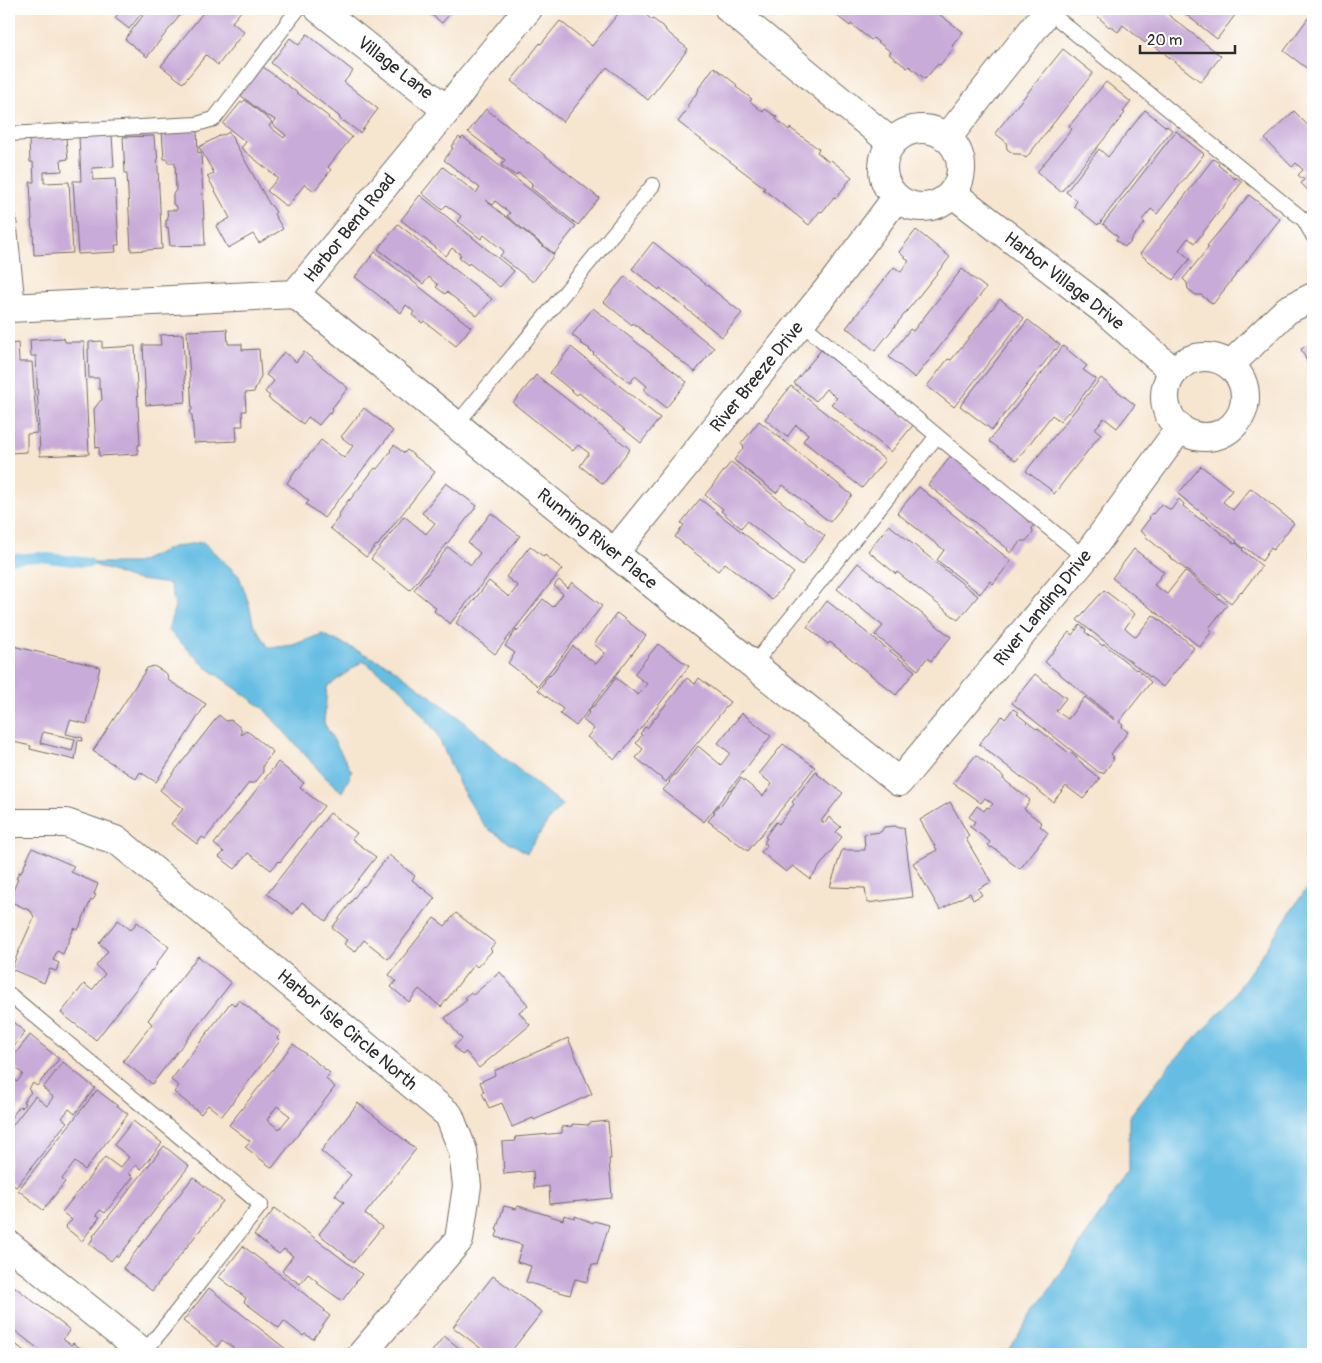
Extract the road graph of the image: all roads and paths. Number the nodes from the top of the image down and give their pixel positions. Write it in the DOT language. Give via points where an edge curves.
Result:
graph roads {
  1 [pos="298,9"];
  2 [pos="319,9"];
  3 [pos="528,9"];
  4 [pos="729,9"];
  5 [pos="1048,10"];
  6 [pos="447,110"];
  7 [pos="9,134"];
  8 [pos="947,138"];
  9 [pos="892,143"];
  10 [pos="654,186"];
  11 [pos="952,193"];
  12 [pos="896,198"];
  13 [pos="9,220"];
  14 [pos="1313,236"];
  15 [pos="296,294"];
  16 [pos="1313,297"];
  17 [pos="14,307"];
  18 [pos="801,323"];
  19 [pos="1230,365"];
  20 [pos="1174,371"];
  21 [pos="456,425"];
  22 [pos="1180,428"];
  23 [pos="937,436"];
  24 [pos="614,553"];
  25 [pos="1085,558"];
  26 [pos="753,665"];
  27 [pos="899,782"];
  28 [pos="9,823"];
  29 [pos="9,994"];
  30 [pos="9,1245"];
  31 [pos="144,1354"];
  32 [pos="362,1354"];
  1 -- 7 [label="lane" via="214,119 197,124"];
  2 -- 6 [label="street, Village Lane"];
  3 -- 6 [label="street, Harbor Bend Road"];
  4 -- 9 [label="street"];
  5 -- 8 [label="street"];
  5 -- 14 [label="lane" via="1304,220"];
  6 -- 15 [label="street, Harbor Bend Road"];
  8 -- 9 [label="street" via="934,130 918,128 904,133"];
  8 -- 11 [label="street" via="957,150 961,164 960,180"];
  9 -- 12 [label="street" via="884,156 882,171"];
  10 -- 21 [label="lane"];
  11 -- 12 [label="street" via="940,203 925,207 910,206"];
  11 -- 20 [label="street, Harbor Village Drive" via="1105,311"];
  12 -- 18 [label="street, River Breeze Drive"];
  13 -- 17 [label="lane"];
  15 -- 17 [label="street, Harbor Bend Road"];
  15 -- 21 [label="street, Running River Place"];
  16 -- 19 [label="street" via="1287,310"];
  18 -- 23 [label="lane"];
  18 -- 24 [label="street, River Breeze Drive"];
  19 -- 20 [label="street" via="1216,358 1200,357 1186,361"];
  19 -- 22 [label="street" via="1245,392 1243,408 1236,422 1224,432 1209,437 1194,435"];
  20 -- 22 [label="street" via="1166,385 1165,401 1169,416"];
  21 -- 24 [label="street, Running River Place"];
  22 -- 25 [label="street, River Landing Drive"];
  23 -- 25 [label="lane"];
  23 -- 26 [label="lane"];
  24 -- 26 [label="street, Running River Place"];
  25 -- 27 [label="street, River Landing Drive"];
  26 -- 27 [label="street, Running River Place"];
  28 -- 32 [label="street, Harbor Isle Circle North" via="66,823 118,841 449,1114 463,1151 467,1186 459,1240"];
  29 -- 31 [label="lane" via="261,1205"];
  30 -- 31 [label="street"];
}
